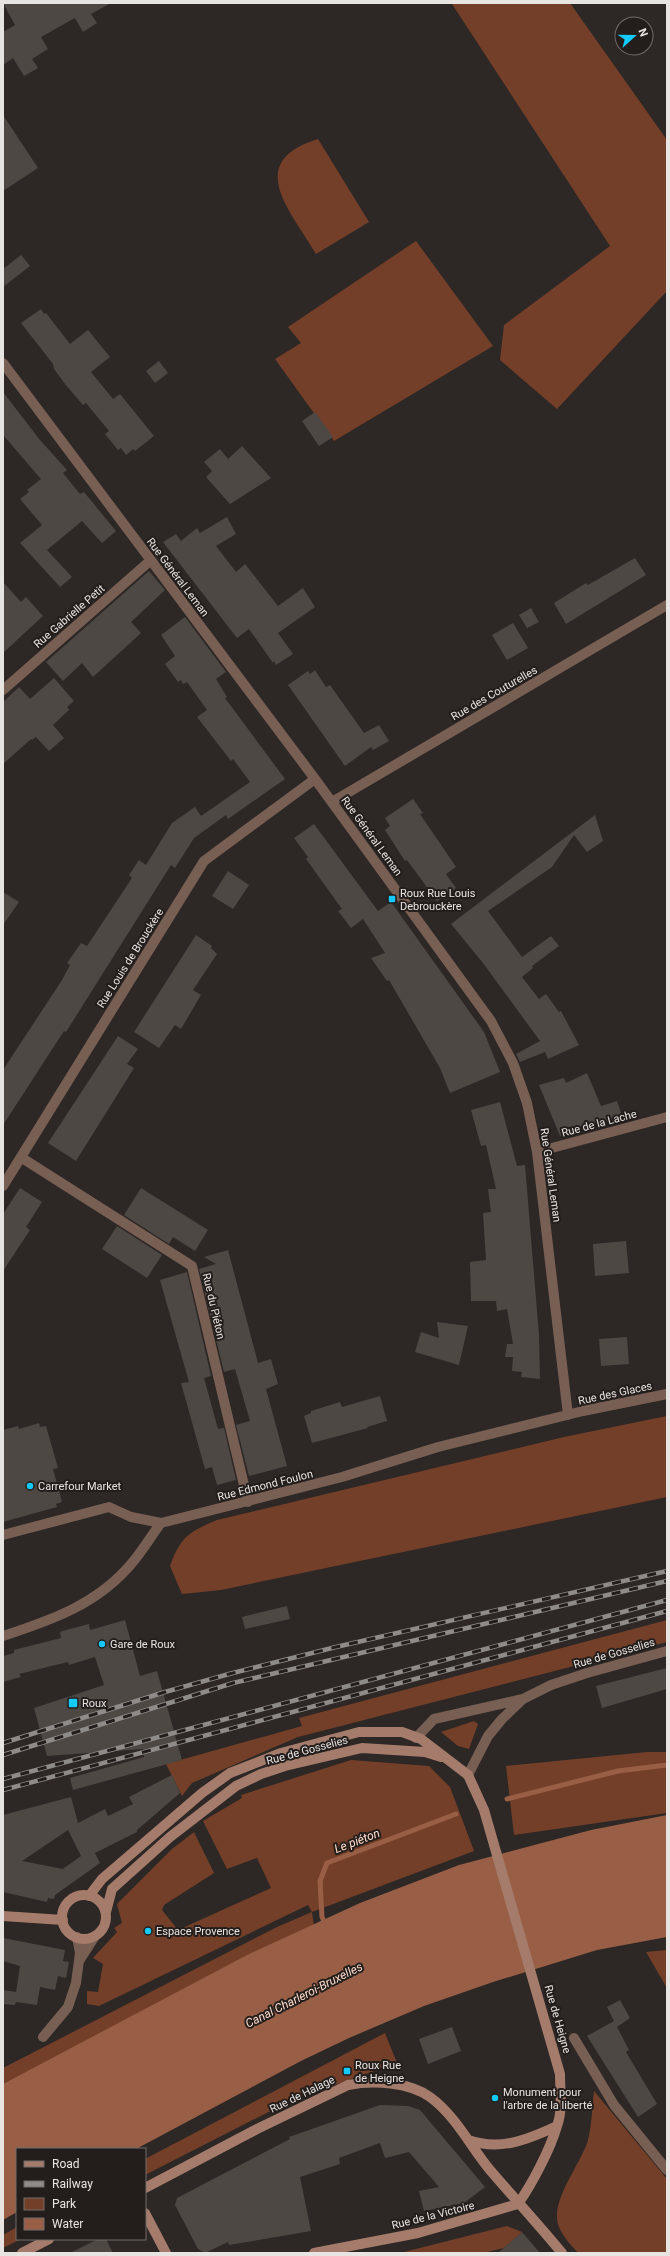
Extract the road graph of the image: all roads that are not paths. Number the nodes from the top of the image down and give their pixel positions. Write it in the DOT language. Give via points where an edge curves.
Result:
graph roads {
  1 [pos="3,363"];
  2 [pos="151,560"];
  3 [pos="667,606"];
  4 [pos="3,690"];
  5 [pos="315,779"];
  6 [pos="332,802"];
  7 [pos="667,1117"];
  8 [pos="537,1152"];
  9 [pos="22,1158"];
  10 [pos="3,1186"];
  11 [pos="667,1394"];
  12 [pos="568,1415"];
  13 [pos="248,1502"];
  14 [pos="161,1523"];
  15 [pos="3,1534"];
  16 [pos="3,1636"];
  17 [pos="667,1651"];
  18 [pos="523,1699"];
  19 [pos="419,1739"];
  20 [pos="451,1760"];
  21 [pos="468,1775"];
  22 [pos="89,1896"];
  23 [pos="106,1912"];
  24 [pos="3,1916"];
  25 [pos="63,1920"];
  26 [pos="95,1936"];
  27 [pos="77,1938"];
  28 [pos="79,1961"];
  29 [pos="43,2037"];
  30 [pos="574,2038"];
  31 [pos="557,2126"];
  32 [pos="467,2140"];
  33 [pos="667,2170"];
  34 [pos="146,2187"];
  35 [pos="518,2204"];
  36 [pos="146,2215"];
  37 [pos="47,2240"];
  38 [pos="22,2253"];
  39 [pos="166,2253"];
  40 [pos="314,2253"];
  41 [pos="562,2253"];
  1 -- 2 [label="street, Rue Général Leman"];
  2 -- 4 [label="street, Rue Gabrielle Petit"];
  2 -- 5 [label="street, Rue Général Leman"];
  3 -- 6 [label="street, Rue des Couturelles"];
  5 -- 6 [label="street, Rue Général Leman"];
  5 -- 9 [label="street, Rue Louis de Brouckère" via="204,861"];
  6 -- 8 [label="street, Rue Général Leman" via="491,1021 513,1063 527,1103"];
  7 -- 8 [label="street, Rue de la Lache"];
  8 -- 12 [label="street, Rue Général Leman"];
  9 -- 10 [label="street, Rue Louis de Brouckère"];
  9 -- 13 [label="street, Rue du Piéton" via="192,1266"];
  11 -- 12 [label="street, Rue des Glaces"];
  12 -- 13 [label="street, Rue Edmond Foulon" via="438,1447 342,1477"];
  13 -- 14 [label="street, Rue Edmond Foulon"];
  14 -- 15 [label="street" via="131,1516 109,1507"];
  14 -- 16 [label="street" via="132,1563 109,1586 73,1611"];
  17 -- 18 [label="street, Rue de Gosselies" via="586,1673 551,1685"];
  18 -- 19 [label="street, Rue de Gosselies" via="434,1719"];
  18 -- 21 [label="street, Rue de Gosselies" via="488,1736"];
  19 -- 20 [label="street, Rue de Gosselies"];
  19 -- 22 [label="street, Rue de Gosselies" via="402,1732 359,1732 281,1753 230,1773 202,1793 102,1879"];
  20 -- 21 [label="street, Rue de Gosselies"];
  20 -- 23 [label="street, Rue de Gosselies" via="425,1752 362,1748 261,1774 236,1786 170,1837 112,1889"];
  21 -- 31 [label="street, Rue de Heigne" via="484,1810 560,2074 560,2109"];
  22 -- 23 [label="street" via="99,1902"];
  22 -- 25 [label="street" via="70,1901 65,1907"];
  23 -- 26 [label="street" via="104,1926"];
  24 -- 25 [label="street"];
  25 -- 27 [label="street" via="68,1931"];
  26 -- 27 [label="street"];
  26 -- 28 [label="street"];
  27 -- 28 [label="street"];
  28 -- 29 [label="street" via="76,1983 68,2007"];
  30 -- 33 [label="street" via="614,2105"];
  31 -- 32 [label="street" via="533,2137 510,2143 484,2146"];
  31 -- 35 [label="street, Rue de Heigne" via="527,2191"];
  32 -- 34 [label="street, Rue de Halage" via="431,2098 417,2090 388,2083 360,2083 348,2086 257,2129"];
  32 -- 35 [label="street, Rue de Halage"];
  35 -- 40 [label="street, Rue de la Victoire" via="418,2233"];
  35 -- 41 [label="street"];
  36 -- 39 [label="street"];
  37 -- 38 [label="street"];
}
